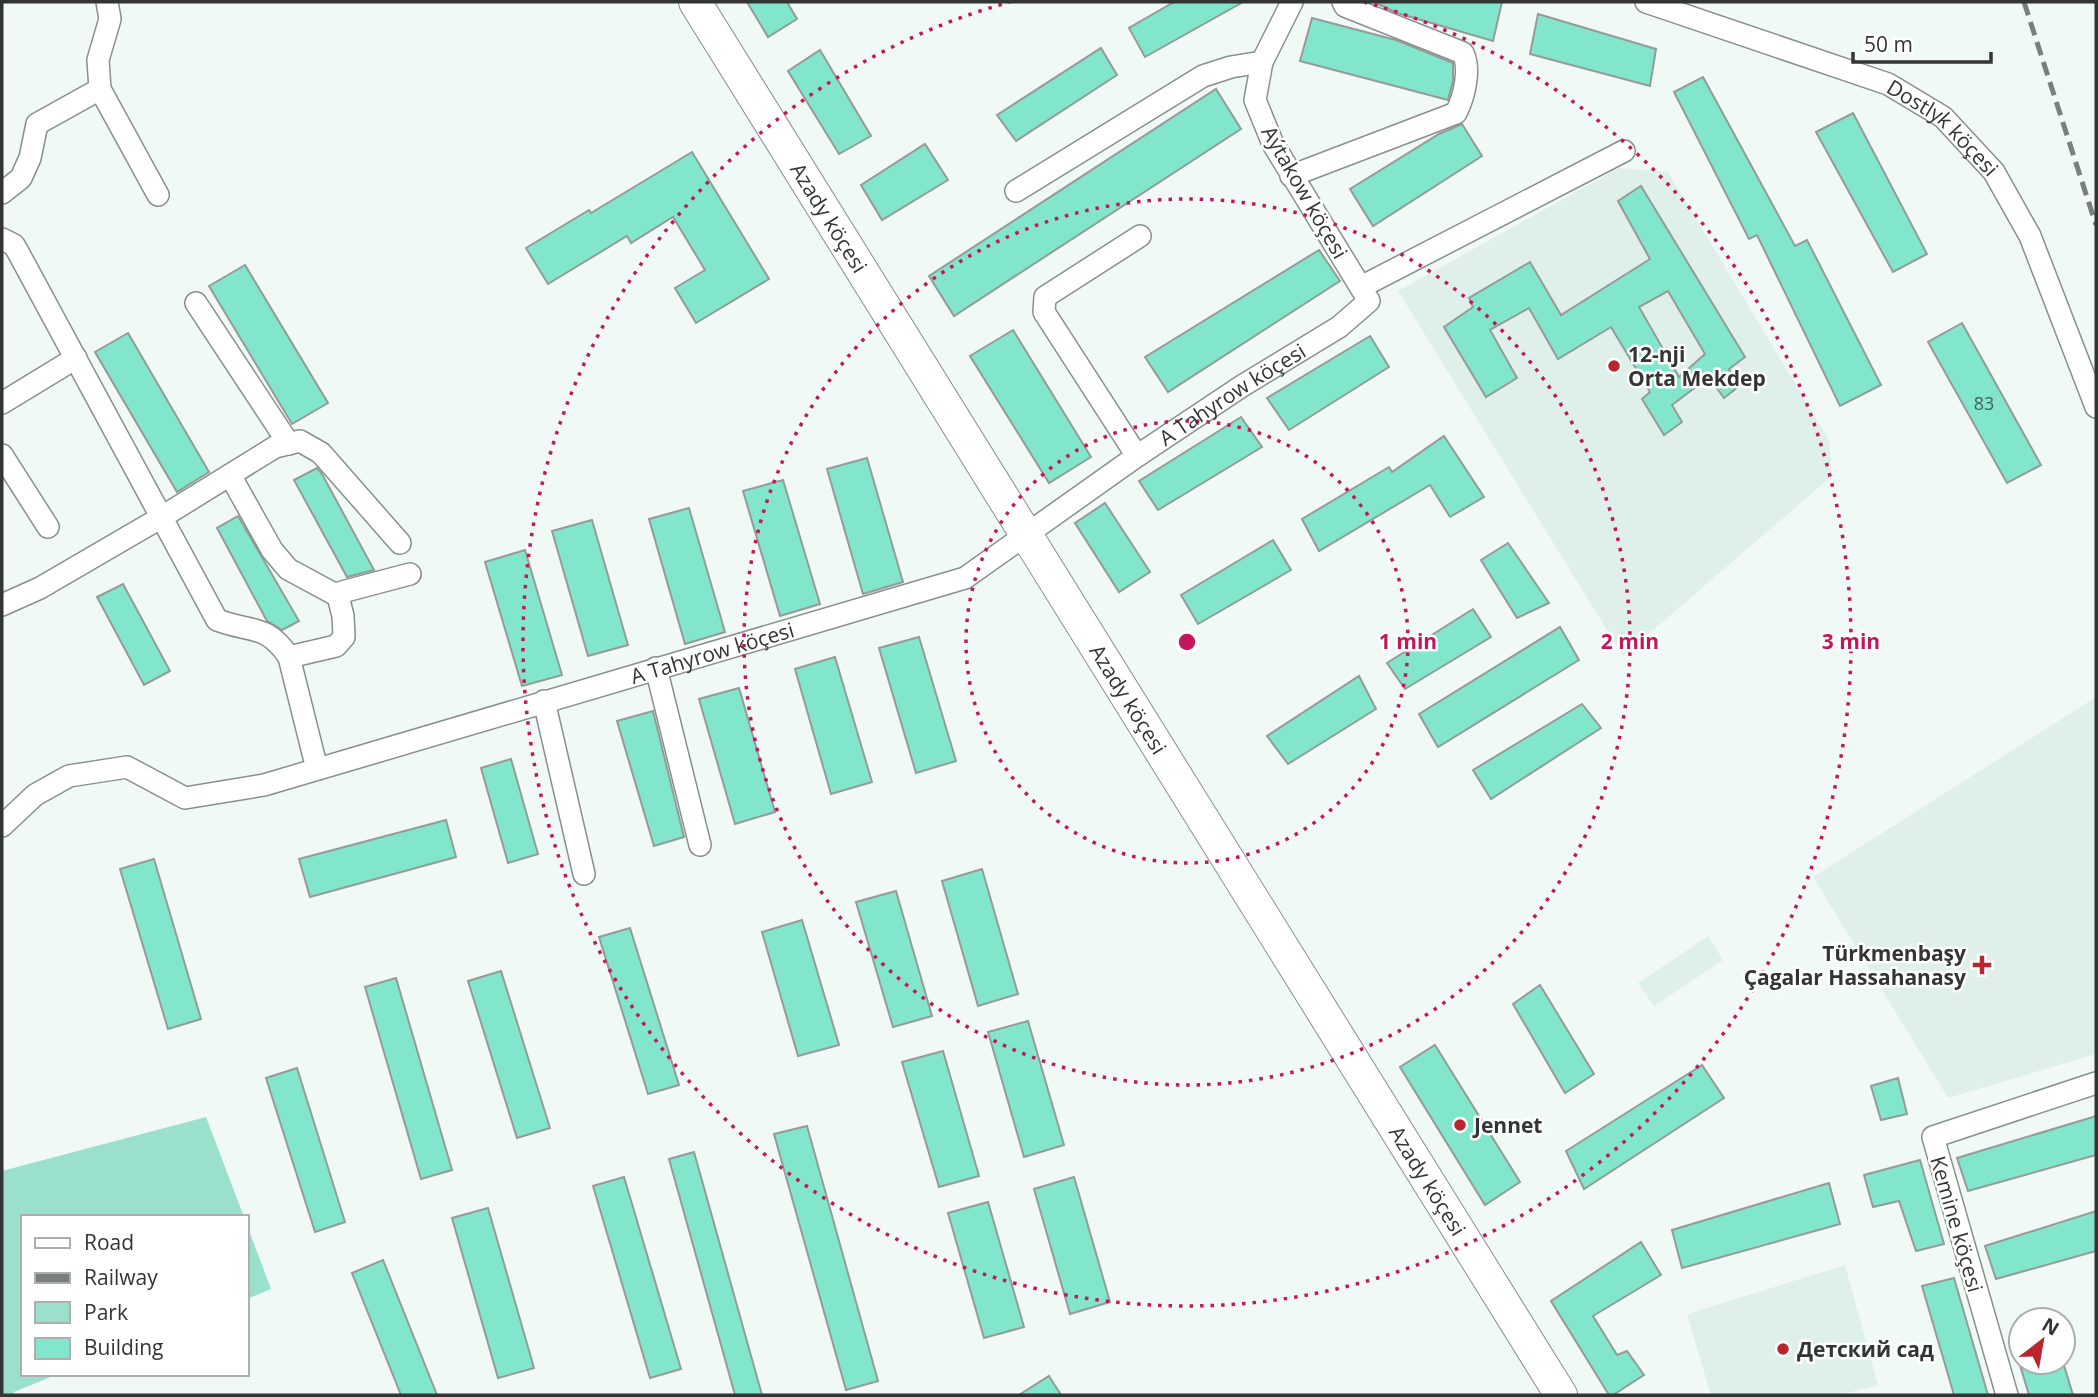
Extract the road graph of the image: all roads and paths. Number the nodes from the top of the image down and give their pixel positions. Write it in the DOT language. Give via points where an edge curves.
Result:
graph roads {
  1 [pos="107,2"];
  2 [pos="695,2"];
  3 [pos="1292,2"];
  4 [pos="1343,2"];
  5 [pos="1646,2"];
  6 [pos="1262,62"];
  7 [pos="100,89"];
  8 [pos="1625,151"];
  9 [pos="1291,176"];
  10 [pos="1016,191"];
  11 [pos="2,193"];
  12 [pos="158,195"];
  13 [pos="1140,236"];
  14 [pos="2,239"];
  15 [pos="1365,294"];
  16 [pos="196,303"];
  17 [pos="76,358"];
  18 [pos="2,403"];
  19 [pos="2096,407"];
  20 [pos="289,444"];
  21 [pos="2,455"];
  22 [pos="1137,456"];
  23 [pos="230,475"];
  24 [pos="162,517"];
  25 [pos="48,527"];
  26 [pos="1027,536"];
  27 [pos="400,542"];
  28 [pos="410,574"];
  29 [pos="338,596"];
  30 [pos="2,605"];
  31 [pos="289,657"];
  32 [pos="656,668"];
  33 [pos="544,701"];
  34 [pos="317,769"];
  35 [pos="2,826"];
  36 [pos="700,845"];
  37 [pos="584,874"];
  38 [pos="2096,1083"];
  39 [pos="1561,1395"];
  40 [pos="2007,1395"];
  1 -- 7 [label="street" via="110,19 99,60"];
  2 -- 26 [label="main road, Azady köçesi"];
  3 -- 6 [label="street, Aýtakow köçesi"];
  4 -- 9 [label="street" via="1463,53 1467,62 1461,102 1456,113"];
  5 -- 19 [label="street, Dostlyk köçesi" via="1888,84 1943,117 1994,172 2030,236"];
  6 -- 9 [label="street, Aýtakow köçesi" via="1255,100"];
  6 -- 10 [label="street" via="1203,76"];
  7 -- 11 [label="street" via="37,124 21,177"];
  7 -- 12 [label="street"];
  8 -- 15 [label="street, A Tahyrow köçesi"];
  9 -- 15 [label="street, Aýtakow köçesi"];
  13 -- 22 [label="street" via="1045,297 1044,312"];
  14 -- 17 [label="street" via="14,245"];
  15 -- 22 [label="street, A Tahyrow köçesi" via="1339,327"];
  16 -- 20 [label="street"];
  17 -- 18 [label="street"];
  17 -- 24 [label="street"];
  20 -- 23 [label="street" via="275,447"];
  20 -- 27 [label="street" via="300,441 321,453"];
  21 -- 25 [label="street"];
  22 -- 26 [label="street, A Tahyrow köçesi"];
  23 -- 24 [label="street"];
  23 -- 29 [label="street" via="272,550 288,569"];
  24 -- 30 [label="street"];
  24 -- 31 [label="street" via="217,620 267,633"];
  26 -- 32 [label="street, A Tahyrow köçesi" via="965,578"];
  26 -- 39 [label="main road, Azady köçesi"];
  28 -- 29 [label="street"];
  29 -- 31 [label="street" via="344,637 336,646"];
  31 -- 34 [label="street"];
  32 -- 33 [label="street, A Tahyrow köçesi"];
  32 -- 36 [label="street"];
  33 -- 34 [label="street, A Tahyrow köçesi"];
  33 -- 37 [label="street"];
  34 -- 35 [label="street, A Tahyrow köçesi" via="264,785 185,798 127,767 69,776 35,795"];
  38 -- 40 [label="street, Kemine köçesi" via="1933,1137"];
}
